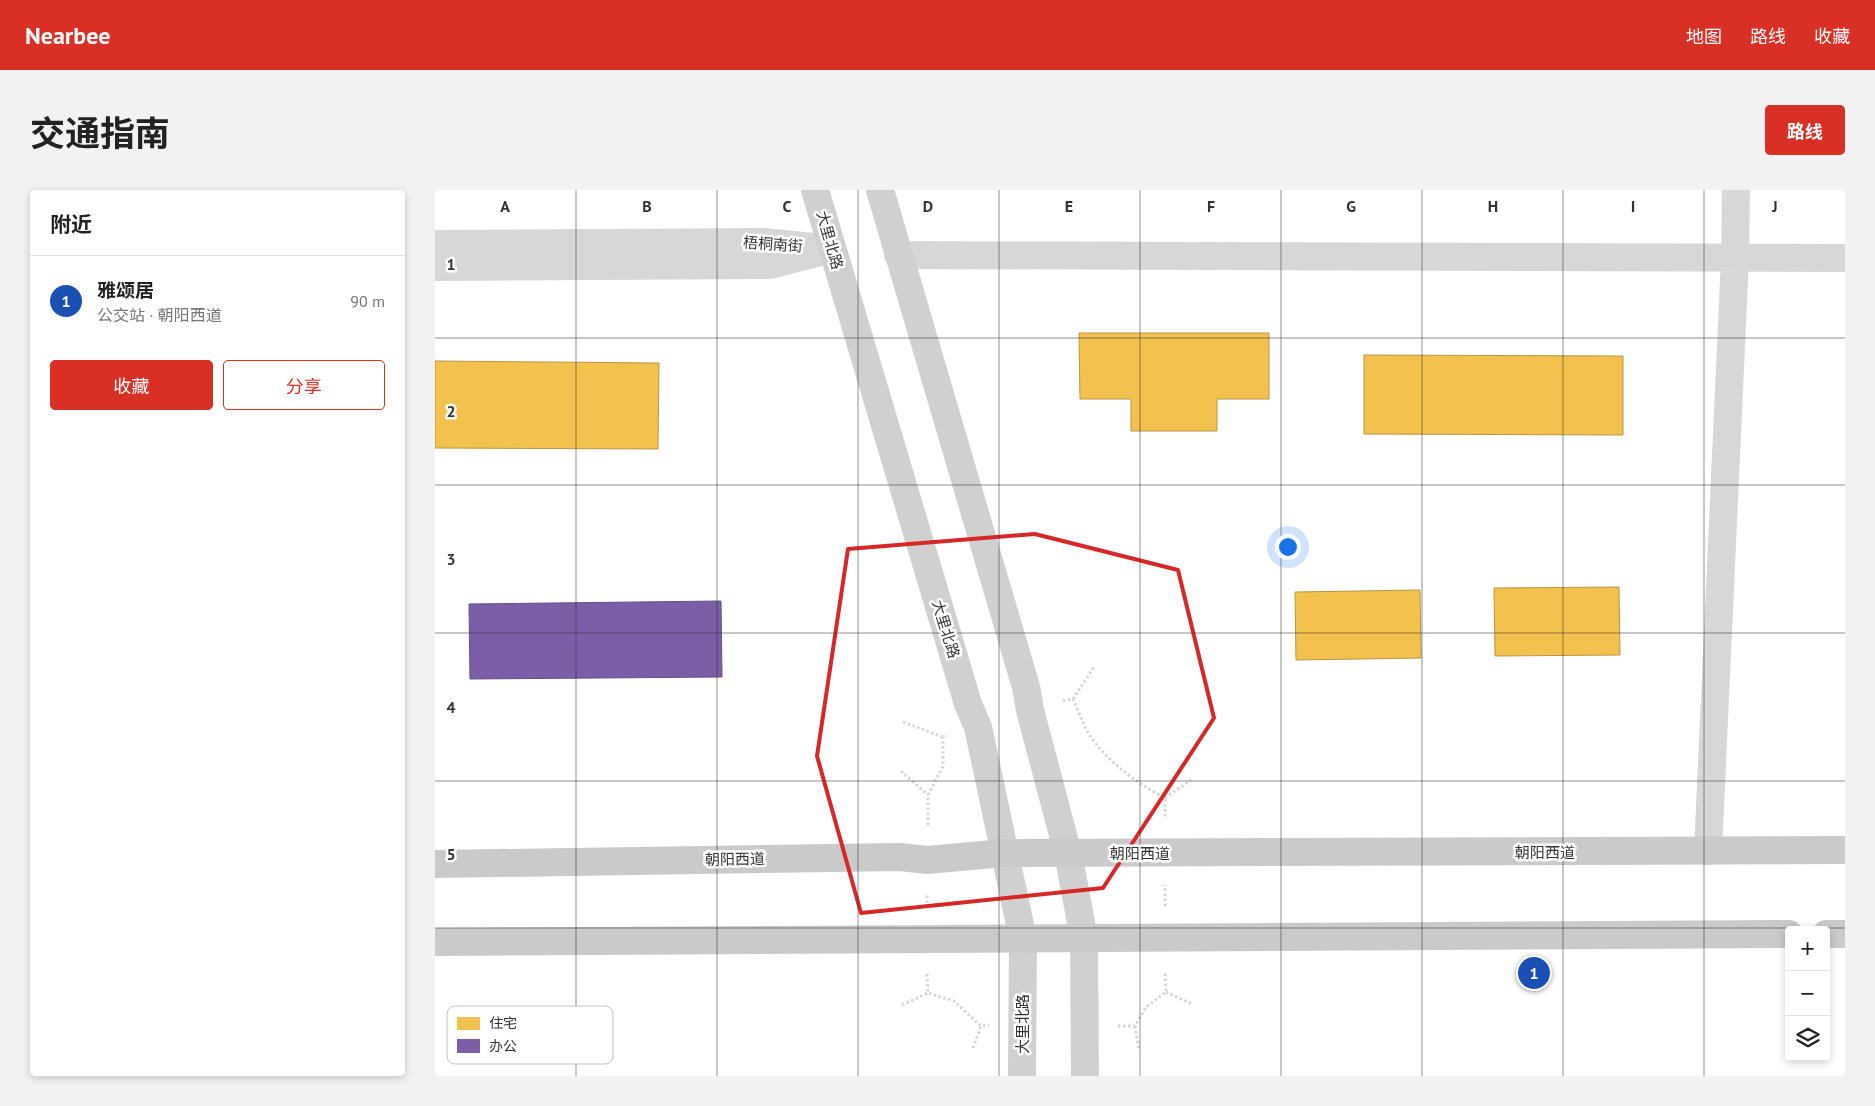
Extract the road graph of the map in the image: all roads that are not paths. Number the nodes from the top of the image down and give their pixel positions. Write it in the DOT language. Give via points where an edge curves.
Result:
graph roads {
  1 [pos="815,190"];
  2 [pos="880,190"];
  3 [pos="1736,190"];
  4 [pos="435,244"];
  5 [pos="832,249"];
  6 [pos="899,255"];
  7 [pos="1735,258"];
  8 [pos="1845,258"];
  9 [pos="435,266"];
  10 [pos="1845,850"];
  11 [pos="1708,851"];
  12 [pos="1004,853"];
  13 [pos="1068,854"];
  14 [pos="437,859"];
  15 [pos="1785,934"];
  16 [pos="1830,934"];
  17 [pos="1845,934"];
  18 [pos="1084,938"];
  19 [pos="1023,939"];
  20 [pos="435,942"];
  21 [pos="1023,1076"];
  22 [pos="1085,1076"];
  1 -- 5 [label="main road, 大里北路"];
  2 -- 6 [label="main road"];
  3 -- 7 [label="street"];
  4 -- 5 [label="street, 梧桐南街" via="764,242"];
  5 -- 9 [label="street, 梧桐南街" via="770,265"];
  5 -- 12 [label="main road, 大里北路" via="968,704 978,727"];
  6 -- 7 [label="street"];
  6 -- 13 [label="main road" via="1026,687"];
  7 -- 8 [label="street"];
  7 -- 11 [label="street"];
  10 -- 11 [label="main road, 朝阳西道"];
  11 -- 13 [label="main road, 朝阳西道"];
  12 -- 13 [label="main road, 朝阳西道"];
  12 -- 14 [label="main road, 朝阳西道" via="927,860 900,857"];
  12 -- 19 [label="main road, 大里北路"];
  13 -- 18 [label="main road"];
  15 -- 18 [label="main road"];
  16 -- 17 [label="main road"];
  18 -- 19 [label="main road"];
  18 -- 22 [label="main road"];
  19 -- 20 [label="main road"];
  19 -- 21 [label="main road, 大里北路"];
}
